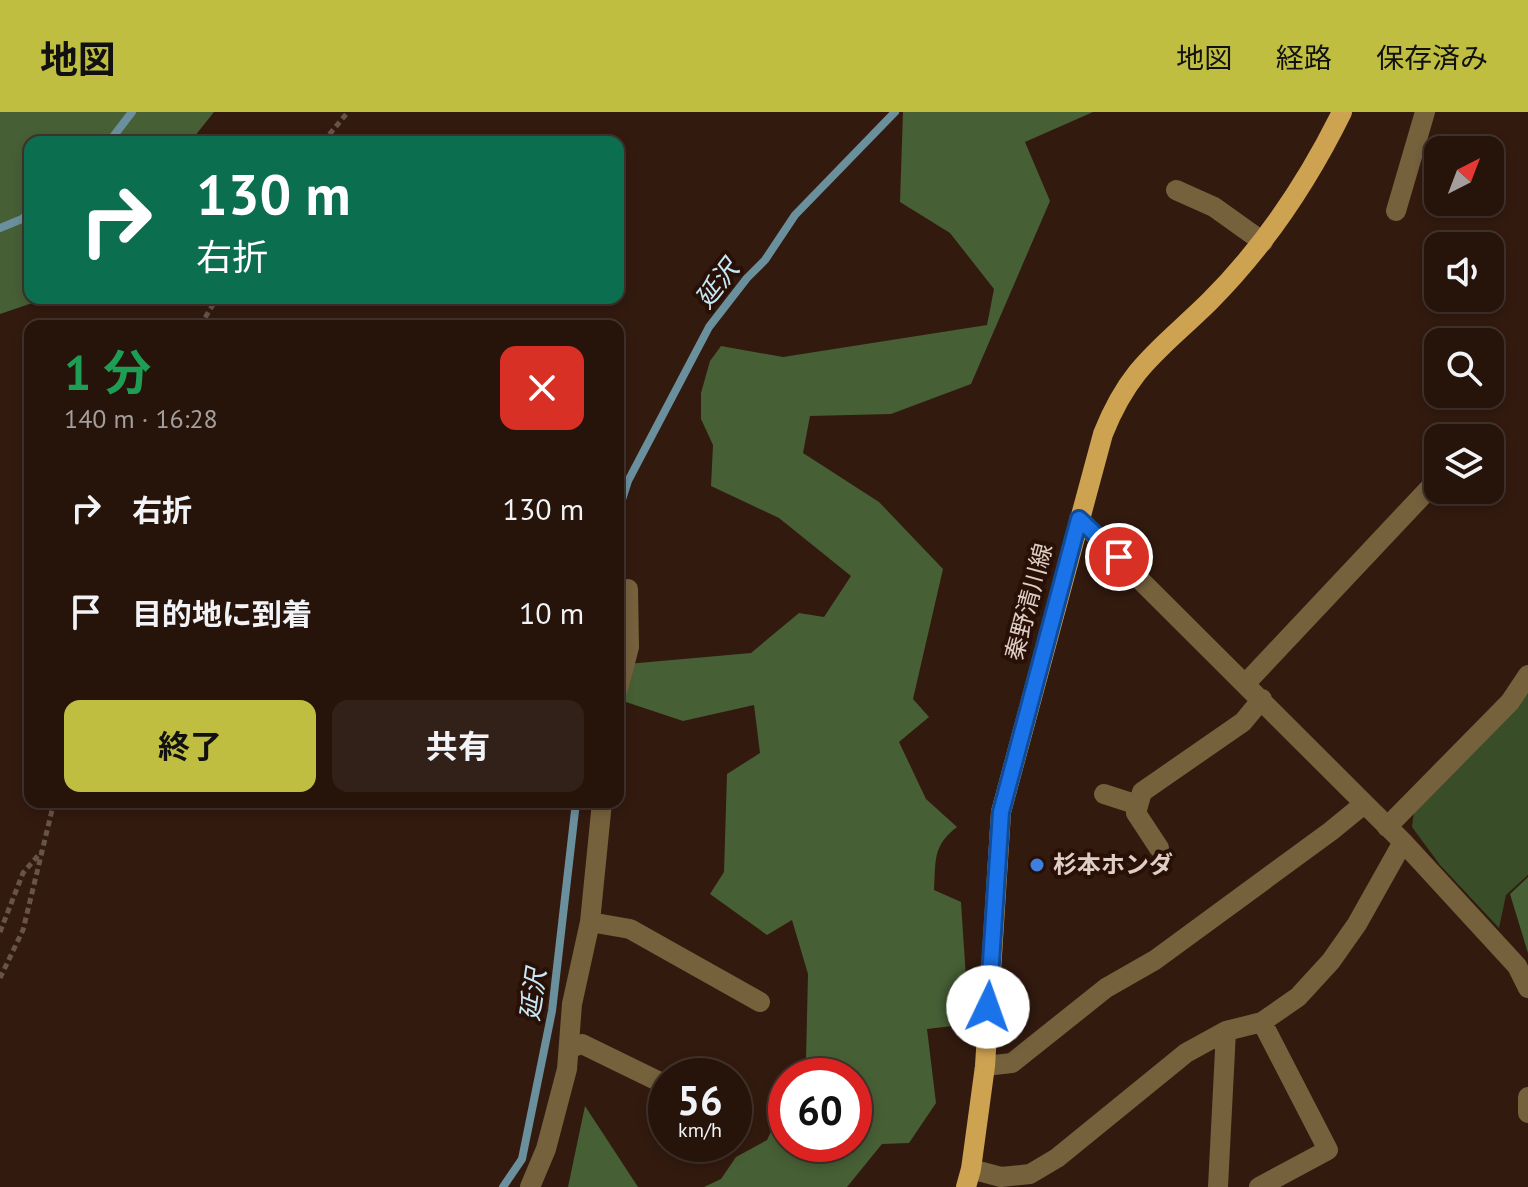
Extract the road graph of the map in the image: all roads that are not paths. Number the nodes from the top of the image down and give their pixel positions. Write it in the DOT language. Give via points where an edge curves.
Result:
graph roads {
  1 [pos="1342,112"];
  2 [pos="1425,112"];
  3 [pos="1176,190"];
  4 [pos="1396,211"];
  5 [pos="1263,242"];
  6 [pos="1424,494"];
  7 [pos="1079,519"];
  8 [pos="628,589"];
  9 [pos="624,666"];
  10 [pos="1528,675"];
  11 [pos="1246,683"];
  12 [pos="1262,699"];
  13 [pos="1104,794"];
  14 [pos="1364,804"];
  15 [pos="1138,805"];
  16 [pos="601,808"];
  17 [pos="1387,827"];
  18 [pos="1403,842"];
  19 [pos="1159,848"];
  20 [pos="590,922"];
  21 [pos="1528,988"];
  22 [pos="760,1002"];
  23 [pos="1262,1022"];
  24 [pos="1226,1031"];
  25 [pos="570,1048"];
  26 [pos="985,1066"];
  27 [pos="648,1076"];
  28 [pos="1528,1097"];
  29 [pos="1528,1113"];
  30 [pos="968,1178"];
  31 [pos="530,1187"];
  32 [pos="1218,1187"];
  33 [pos="1259,1187"];
  1 -- 5 [label="main road, 秦野清川線" via="1308,178"];
  2 -- 4 [label="street"];
  3 -- 5 [label="street" via="1214,207"];
  5 -- 7 [label="main road, 秦野清川線" via="1138,368 1123,390 1103,434"];
  6 -- 11 [label="street"];
  7 -- 11 [label="street"];
  7 -- 26 [label="main road, 秦野清川線" via="1001,812"];
  8 -- 9 [label="street" via="629,647"];
  10 -- 17 [label="street" via="1510,702"];
  11 -- 12 [label="street"];
  12 -- 14 [label="street"];
  12 -- 15 [label="street" via="1243,722 1142,792"];
  13 -- 15 [label="street"];
  14 -- 17 [label="street"];
  14 -- 26 [label="street" via="1155,960 1106,988 1012,1063"];
  15 -- 19 [label="street" via="1136,813"];
  16 -- 20 [label="street"];
  17 -- 18 [label="street"];
  18 -- 21 [label="street" via="1517,966"];
  18 -- 23 [label="street" via="1331,961 1298,997"];
  20 -- 22 [label="street" via="630,929 692,976"];
  20 -- 25 [label="street" via="572,1004"];
  23 -- 24 [label="street"];
  23 -- 33 [label="street" via="1328,1150"];
  24 -- 30 [label="street" via="1186,1053 1030,1174"];
  24 -- 32 [label="street"];
  25 -- 27 [label="street" via="582,1044"];
  25 -- 31 [label="street" via="546,1149"];
  26 -- 30 [label="main road, 秦野清川線"];
  28 -- 29 [label="street"];
}
